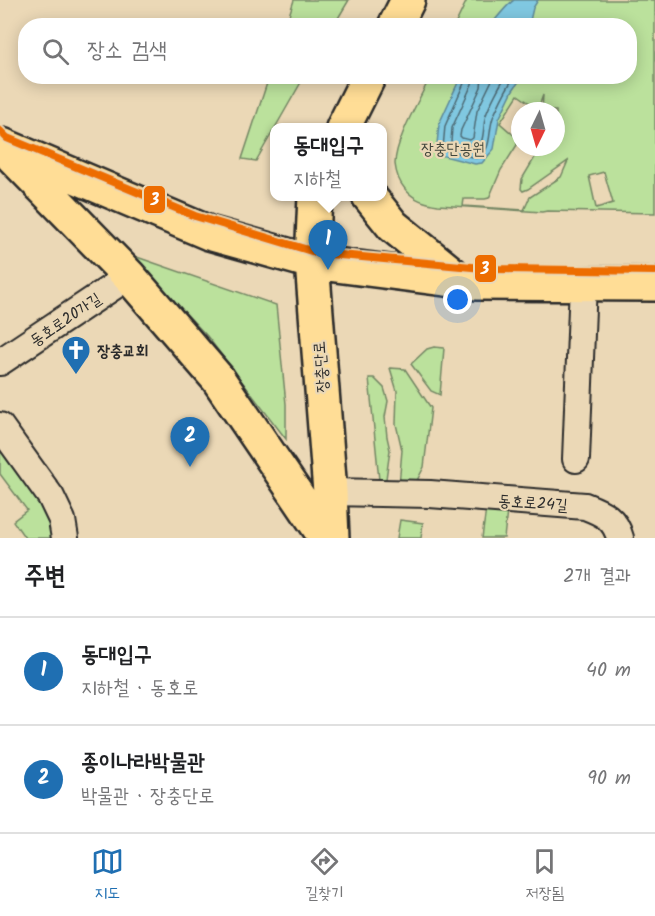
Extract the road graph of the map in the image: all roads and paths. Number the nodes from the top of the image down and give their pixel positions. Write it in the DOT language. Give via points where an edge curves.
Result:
graph roads {
  1 [pos="408,0"];
  2 [pos="398,18"];
  3 [pos="364,86"];
  4 [pos="346,123"];
  5 [pos="357,123"];
  6 [pos="1,144"];
  7 [pos="315,201"];
  8 [pos="373,201"];
  9 [pos="312,262"];
  10 [pos="129,276"];
  11 [pos="468,282"];
  12 [pos="583,283"];
  13 [pos="655,284"];
  14 [pos="0,362"];
  15 [pos="0,426"];
  16 [pos="576,459"];
  17 [pos="330,492"];
  18 [pos="65,538"];
  19 [pos="326,538"];
  20 [pos="332,538"];
  21 [pos="620,538"];
  1 -- 2 [label="main road"];
  3 -- 4 [label="main road"];
  3 -- 5 [label="main road"];
  6 -- 9 [label="main road" via="209,233"];
  6 -- 10 [label="main road"];
  7 -- 9 [label="main road, 장충단로"];
  8 -- 11 [label="main road" via="393,226"];
  9 -- 11 [label="main road"];
  9 -- 17 [label="main road, 장충단로"];
  10 -- 14 [label="street, 동호로20가길"];
  10 -- 19 [label="main road" via="218,379"];
  11 -- 12 [label="main road"];
  12 -- 13 [label="main road"];
  12 -- 16 [label="street"];
  15 -- 18 [label="street" via="51,496"];
  17 -- 20 [label="main road, 장충단로"];
  17 -- 21 [label="street, 동호로24길" via="430,494 585,506 613,521"];
}
